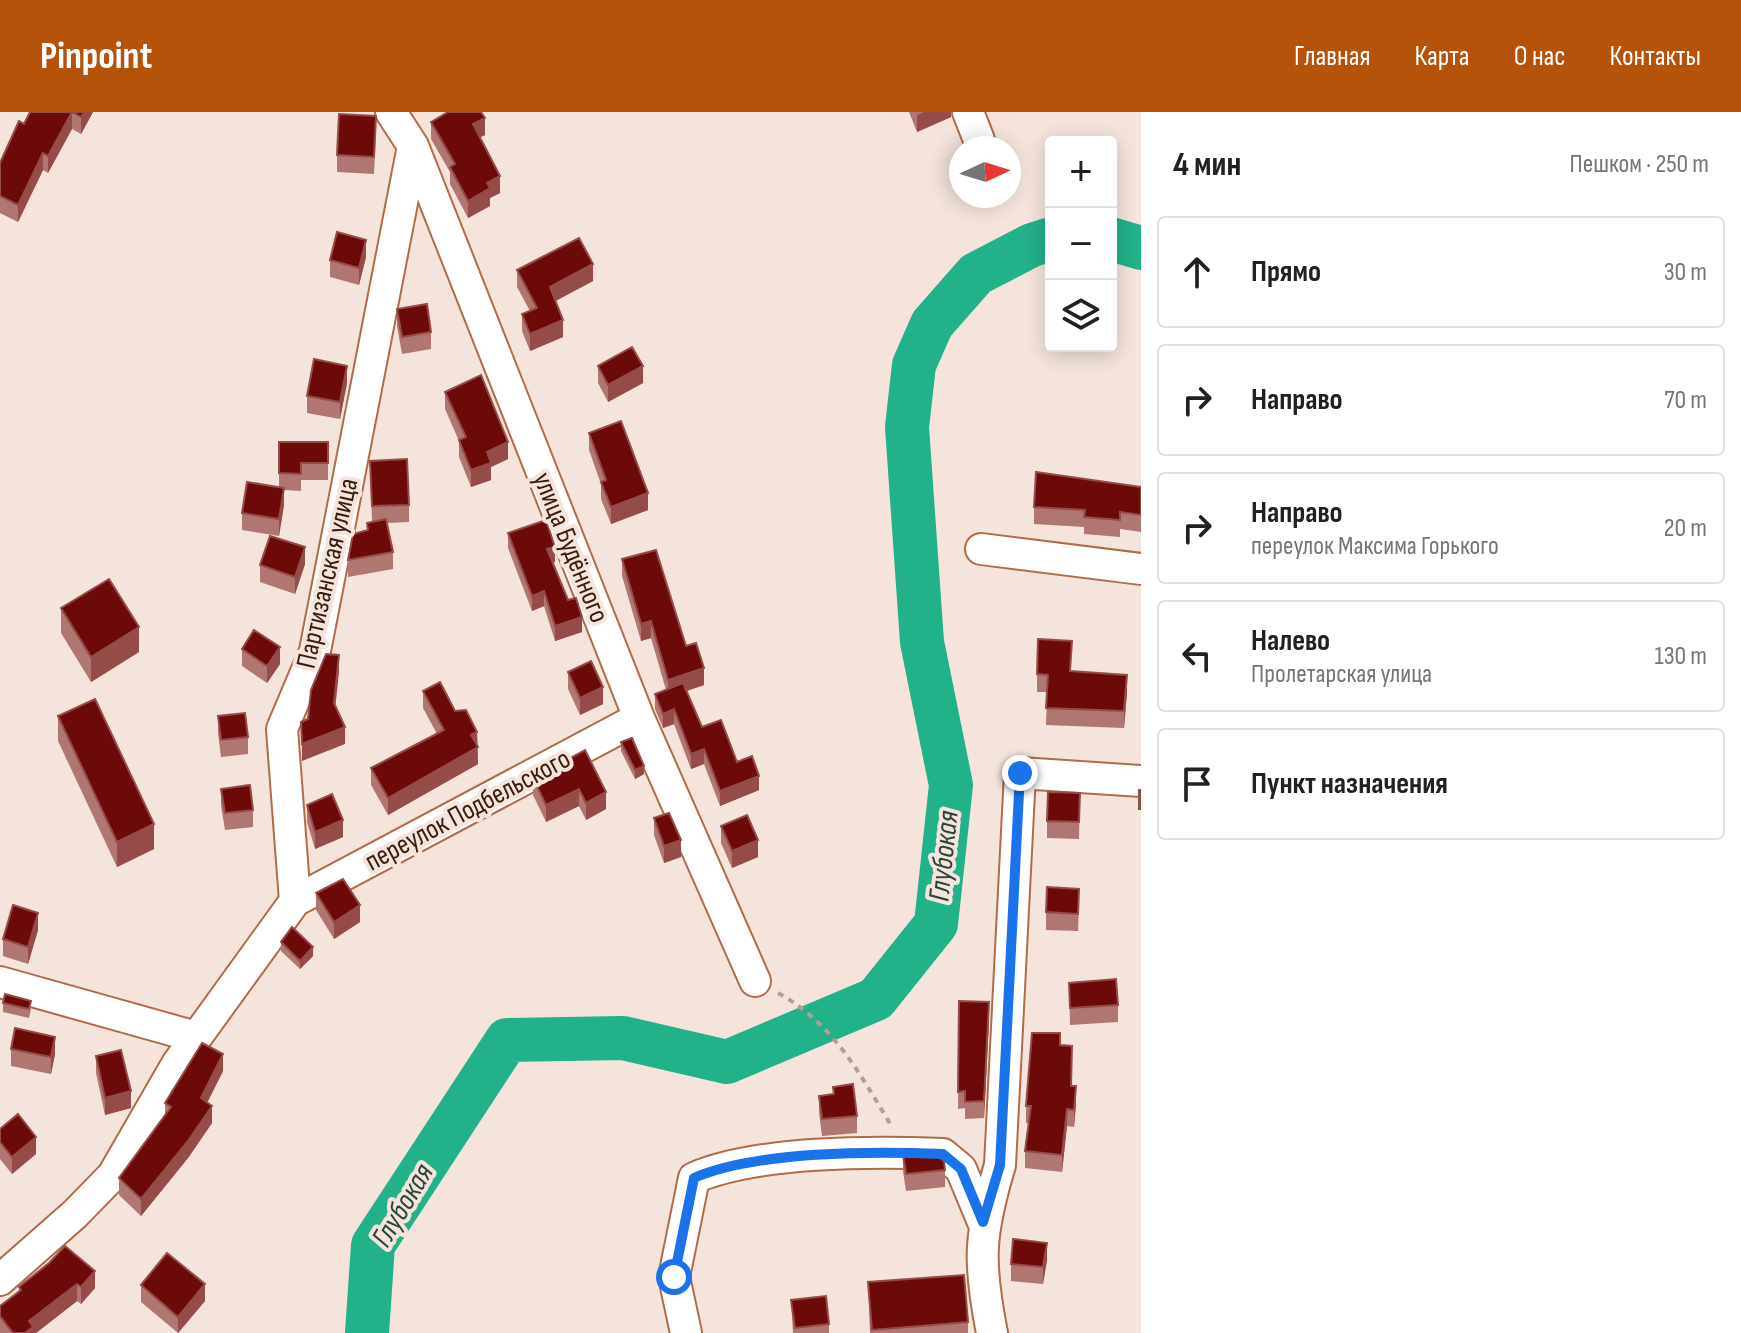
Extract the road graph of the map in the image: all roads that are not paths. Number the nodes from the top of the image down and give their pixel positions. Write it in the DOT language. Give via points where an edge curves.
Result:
graph roads {
  1 [pos="391,112"];
  2 [pos="968,112"];
  3 [pos="977,136"];
  4 [pos="413,146"];
  5 [pos="981,549"];
  6 [pos="1141,569"];
  7 [pos="639,718"];
  8 [pos="1141,781"];
  9 [pos="295,901"];
  10 [pos="755,981"];
  11 [pos="0,982"];
  12 [pos="196,1037"];
  13 [pos="983,1222"];
  14 [pos="0,1280"];
  15 [pos="686,1333"];
  16 [pos="992,1333"];
  1 -- 4 [label="street, улица Будённого"];
  2 -- 3 [label="street"];
  4 -- 7 [label="street, улица Будённого"];
  4 -- 9 [label="street, Партизанская улица" via="315,651 282,729"];
  5 -- 6 [label="street"];
  7 -- 9 [label="street, переулок Подбельского"];
  7 -- 10 [label="street, улица Будённого"];
  8 -- 13 [label="street" via="1020,773 1000,1165"];
  9 -- 12 [label="street"];
  11 -- 12 [label="street"];
  12 -- 14 [label="street" via="113,1175"];
  13 -- 15 [label="street" via="961,1169 943,1154 723,1165 694,1178 674,1277"];
  13 -- 16 [label="street" via="981,1277"];
}
